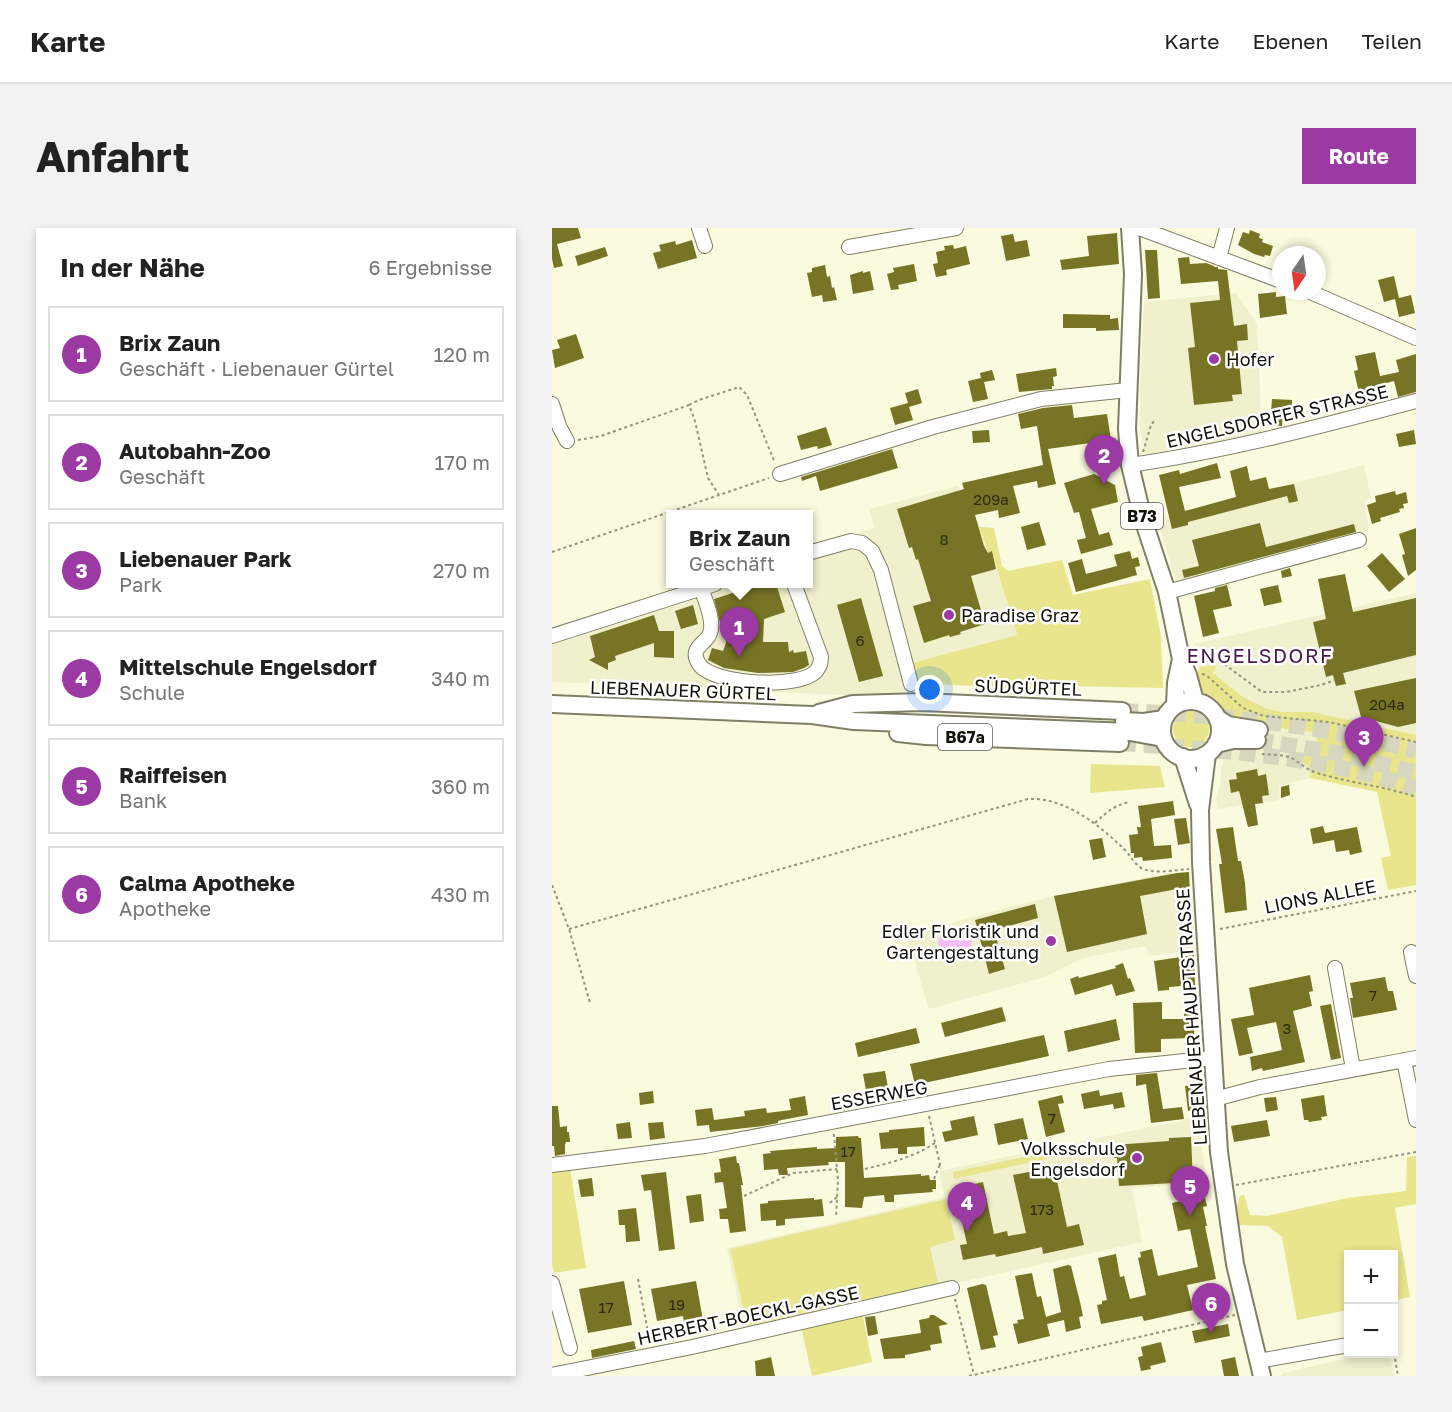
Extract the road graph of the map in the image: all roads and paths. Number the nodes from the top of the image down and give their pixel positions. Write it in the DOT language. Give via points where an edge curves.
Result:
graph roads {
  1 [pos="699,228"];
  2 [pos="956,228"];
  3 [pos="1130,228"];
  4 [pos="1139,228"];
  5 [pos="1227,228"];
  6 [pos="705,246"];
  7 [pos="849,247"];
  8 [pos="1219,258"];
  9 [pos="1272,278"];
  10 [pos="1326,299"];
  11 [pos="1416,338"];
  12 [pos="1128,390"];
  13 [pos="1416,400"];
  14 [pos="552,404"];
  15 [pos="689,405"];
  16 [pos="1154,421"];
  17 [pos="567,441"];
  18 [pos="1139,464"];
  19 [pos="780,474"];
  20 [pos="719,495"];
  21 [pos="675,510"];
  22 [pos="666,513"];
  23 [pos="1359,540"];
  24 [pos="552,552"];
  25 [pos="813,552"];
  26 [pos="702,588"];
  27 [pos="708,588"];
  28 [pos="795,588"];
  29 [pos="1167,592"];
  30 [pos="552,636"];
  31 [pos="1181,659"];
  32 [pos="1197,673"];
  33 [pos="1335,680"];
  34 [pos="911,684"];
  35 [pos="1195,701"];
  36 [pos="552,704"];
  37 [pos="1175,705"];
  38 [pos="1122,711"];
  39 [pos="812,715"];
  40 [pos="1217,718"];
  41 [pos="1164,719"];
  42 [pos="1163,738"];
  43 [pos="1256,741"];
  44 [pos="1416,742"];
  45 [pos="1120,743"];
  46 [pos="1211,749"];
  47 [pos="1183,757"];
  48 [pos="1416,797"];
  49 [pos="1130,802"];
  50 [pos="1200,810"];
  51 [pos="1095,823"];
  52 [pos="1201,868"];
  53 [pos="552,885"];
  54 [pos="1416,891"];
  55 [pos="1230,928"];
  56 [pos="569,929"];
  57 [pos="1411,952"];
  58 [pos="1335,968"];
  59 [pos="1416,976"];
  60 [pos="590,1003"];
  61 [pos="1213,1058"];
  62 [pos="1410,1059"];
  63 [pos="1353,1070"];
  64 [pos="1215,1099"];
  65 [pos="926,1105"];
  66 [pos="1416,1120"];
  67 [pos="833,1122"];
  68 [pos="935,1143"];
  69 [pos="1416,1152"];
  70 [pos="940,1164"];
  71 [pos="552,1165"];
  72 [pos="837,1169"];
  73 [pos="865,1169"];
  74 [pos="941,1169"];
  75 [pos="934,1179"];
  76 [pos="1224,1187"];
  77 [pos="744,1197"];
  78 [pos="837,1197"];
  79 [pos="830,1203"];
  80 [pos="836,1217"];
  81 [pos="638,1279"];
  82 [pos="552,1283"];
  83 [pos="952,1288"];
  84 [pos="1246,1312"];
  85 [pos="1344,1346"];
  86 [pos="570,1348"];
  87 [pos="652,1355"];
  88 [pos="1395,1358"];
  89 [pos="1260,1368"];
  90 [pos="552,1375"];
  91 [pos="974,1375"];
  92 [pos="969,1376"];
  93 [pos="1398,1376"];
  1 -- 6 [label="street"];
  2 -- 7 [label="street"];
  3 -- 12 [label="main road, B73" via="1133,274"];
  4 -- 8 [label="street"];
  5 -- 8 [label="street"];
  8 -- 9 [label="street"];
  10 -- 11 [label="street"];
  12 -- 18 [label="main road, B73" via="1127,429"];
  12 -- 19 [label="street" via="1041,399"];
  13 -- 18 [label="street, ENGELSDORFER STRASSE" via="1311,429"];
  14 -- 17 [label="street"];
  15 -- 17 [label="path" via="601,436"];
  15 -- 19 [label="path" via="739,387 747,395"];
  15 -- 20 [label="path" via="708,478"];
  16 -- 18 [label="path"];
  18 -- 29 [label="main road, B73" via="1143,519"];
  19 -- 20 [label="path"];
  20 -- 21 [label="path"];
  22 -- 24 [label="path"];
  23 -- 29 [label="street"];
  25 -- 34 [label="street" via="851,541 872,551"];
  26 -- 30 [label="street"];
  27 -- 28 [label="street" via="712,626 698,647 700,666 739,682 779,683 811,675 820,663"];
  29 -- 31 [label="main road, B73"];
  31 -- 33 [label="path" via="1191,657 1224,664 1262,692 1286,692"];
  31 -- 35 [label="main road, B73"];
  31 -- 37 [label="main road, B73"];
  32 -- 44 [label="path" via="1206,675 1243,708 1264,716 1329,722"];
  35 -- 37 [label="main road"];
  35 -- 40 [label="main road" via="1209,707"];
  36 -- 39 [label="main road, LIEBENAUER GÜRTEL / B67a"];
  37 -- 41 [label="main road"];
  38 -- 39 [label="main road, SÜDGÜRTEL / B67a" via="912,703 853,704"];
  39 -- 41 [label="main road" via="853,710 1143,722"];
  39 -- 42 [label="main road" via="854,721 1130,732"];
  39 -- 45 [label="main road, B67a" via="854,728 926,736"];
  40 -- 43 [label="main road"];
  40 -- 46 [label="main road" via="1220,728"];
  41 -- 42 [label="main road"];
  42 -- 47 [label="main road" via="1170,750"];
  43 -- 46 [label="main road" via="1233,740"];
  43 -- 48 [label="path" via="1318,773"];
  46 -- 47 [label="main road" via="1195,758"];
  46 -- 50 [label="main road, LIEBENAUER HAUPTSTRASSE"];
  47 -- 50 [label="main road, LIEBENAUER HAUPTSTRASSE"];
  49 -- 51 [label="path" via="1110,809"];
  50 -- 52 [label="main road, LIEBENAUER HAUPTSTRASSE"];
  51 -- 52 [label="path" via="1141,868 1154,872"];
  51 -- 56 [label="path" via="1045,798 1028,799"];
  52 -- 61 [label="main road, LIEBENAUER HAUPTSTRASSE"];
  53 -- 56 [label="path"];
  54 -- 55 [label="path, LIONS ALLEE"];
  56 -- 60 [label="path"];
  57 -- 59 [label="street"];
  58 -- 63 [label="street"];
  61 -- 64 [label="main road, LIEBENAUER HAUPTSTRASSE"];
  61 -- 65 [label="street, ESSERWEG" via="1109,1069"];
  62 -- 63 [label="street"];
  62 -- 66 [label="street"];
  63 -- 64 [label="street"];
  64 -- 76 [label="main road, LIEBENAUER HAUPTSTRASSE"];
  65 -- 67 [label="street, ESSERWEG"];
  65 -- 68 [label="path"];
  67 -- 71 [label="street, ESSERWEG" via="695,1148"];
  67 -- 72 [label="path"];
  68 -- 70 [label="path"];
  68 -- 73 [label="path" via="894,1162"];
  69 -- 76 [label="path"];
  70 -- 74 [label="path"];
  70 -- 75 [label="path"];
  72 -- 77 [label="path" via="793,1173"];
  72 -- 78 [label="path"];
  76 -- 84 [label="main road, LIEBENAUER HAUPTSTRASSE" via="1234,1264"];
  78 -- 79 [label="path"];
  78 -- 80 [label="path"];
  81 -- 87 [label="path"];
  82 -- 86 [label="street"];
  83 -- 87 [label="street, HERBERT-BOECKL-GASSE"];
  83 -- 91 [label="path"];
  84 -- 89 [label="main road, LIEBENAUER HAUPTSTRASSE"];
  84 -- 91 [label="path"];
  85 -- 89 [label="street, LIEBENAUER HAUPTSTRASSE"];
  87 -- 90 [label="street, HERBERT-BOECKL-GASSE"];
  88 -- 93 [label="path"];
  91 -- 92 [label="path"];
}
